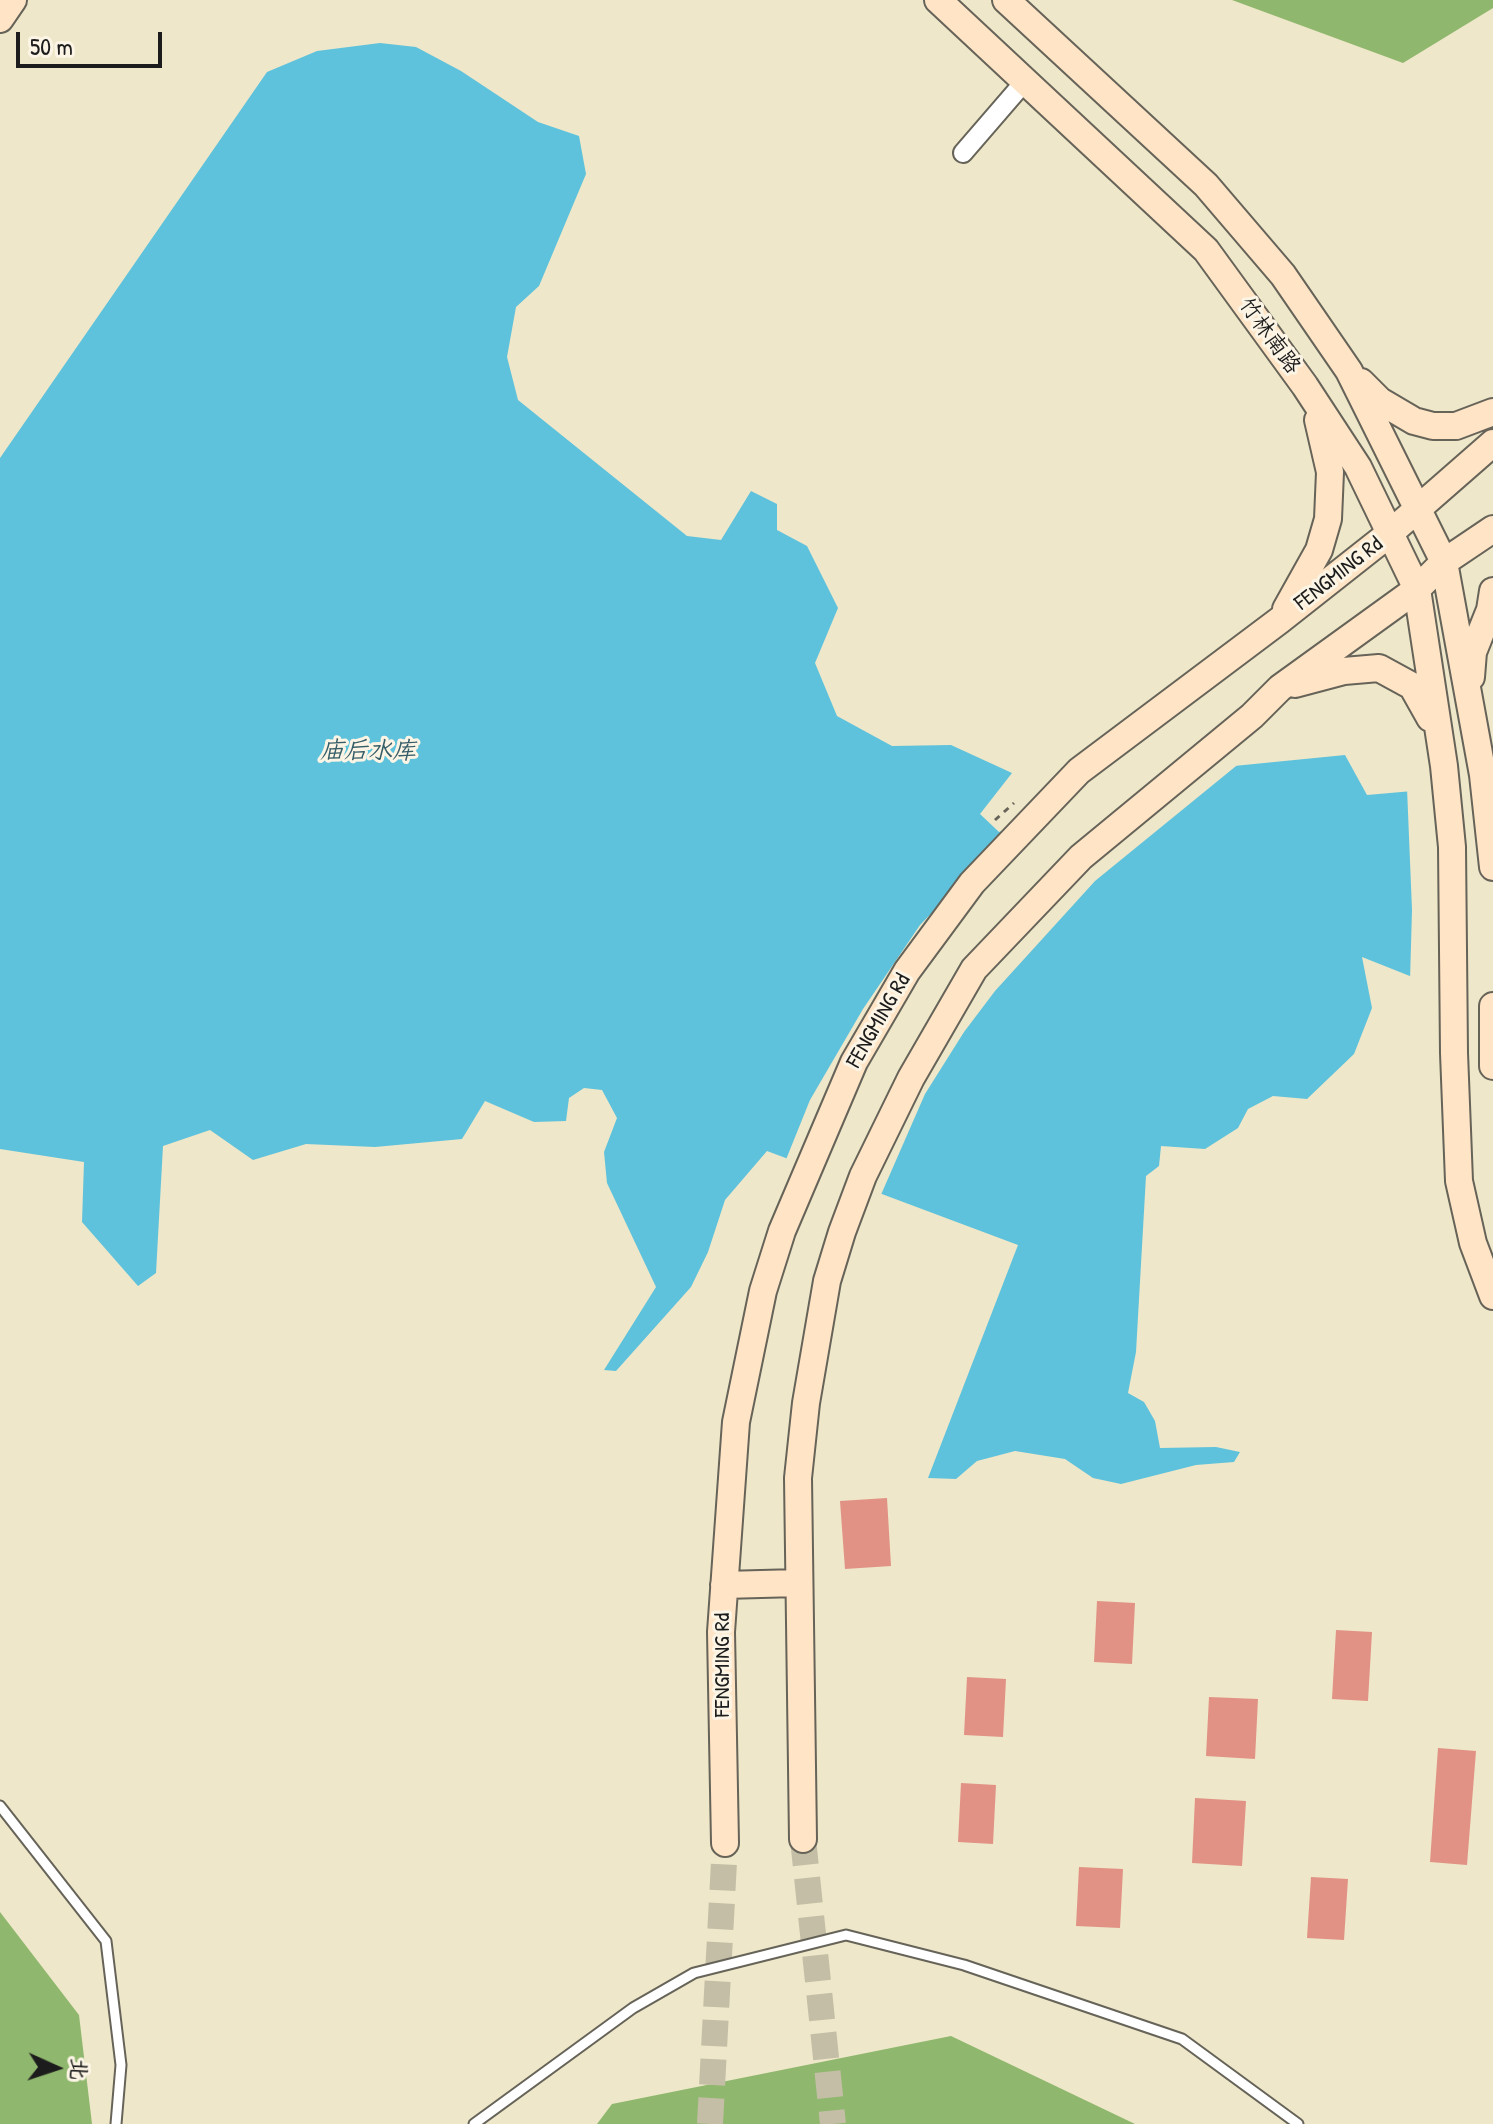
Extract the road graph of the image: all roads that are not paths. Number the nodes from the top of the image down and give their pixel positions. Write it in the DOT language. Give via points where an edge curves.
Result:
graph roads {
  1 [pos="13,0"];
  2 [pos="938,0"];
  3 [pos="1006,0"];
  4 [pos="0,19"];
  5 [pos="1026,80"];
  6 [pos="963,153"];
  7 [pos="1349,371"];
  8 [pos="1305,386"];
  9 [pos="1493,412"];
  10 [pos="1493,443"];
  11 [pos="1419,509"];
  12 [pos="1493,529"];
  13 [pos="1389,534"];
  14 [pos="1444,562"];
  15 [pos="1417,589"];
  16 [pos="1493,591"];
  17 [pos="1280,620"];
  18 [pos="1280,688"];
  19 [pos="1469,701"];
  20 [pos="1439,737"];
  21 [pos="1493,867"];
  22 [pos="1493,1006"];
  23 [pos="1493,1066"];
  24 [pos="1493,1296"];
  25 [pos="798,1583"];
  26 [pos="724,1585"];
  27 [pos="0,1806"];
  28 [pos="803,1839"];
  29 [pos="725,1843"];
  30 [pos="116,2124"];
  31 [pos="474,2124"];
  32 [pos="1298,2124"];
  1 -- 4 [label="main road"];
  2 -- 5 [label="main road, 竹林南路"];
  3 -- 7 [label="main road, 竹林南路" via="1206,185 1283,275"];
  5 -- 6 [label="street"];
  5 -- 8 [label="main road, 竹林南路" via="1206,250"];
  7 -- 9 [label="main road" via="1380,401 1414,421 1456,426"];
  7 -- 11 [label="main road, 竹林南路"];
  8 -- 13 [label="main road, 竹林南路" via="1358,467"];
  8 -- 17 [label="main road" via="1323,433 1330,472 1328,519 1319,550"];
  10 -- 11 [label="main road, FENGMING Rd"];
  11 -- 13 [label="main road, FENGMING Rd"];
  11 -- 14 [label="main road, 竹林南路"];
  12 -- 14 [label="main road"];
  13 -- 15 [label="main road, 竹林南路"];
  13 -- 17 [label="main road, FENGMING Rd"];
  14 -- 15 [label="main road"];
  14 -- 19 [label="main road, 竹林南路"];
  15 -- 18 [label="main road"];
  15 -- 20 [label="main road, 竹林南路"];
  16 -- 19 [label="main road" via="1473,652"];
  17 -- 26 [label="main road, FENGMING Rd" via="1079,771 972,883 907,971 854,1062 782,1231 763,1291 736,1422"];
  18 -- 20 [label="main road" via="1379,668 1412,686"];
  18 -- 25 [label="main road" via="1081,857 974,969 911,1078 863,1176 827,1281 798,1478"];
  19 -- 21 [label="main road, 竹林南路"];
  20 -- 24 [label="main road, 竹林南路" via="1452,847 1459,1181 1473,1243"];
  22 -- 23 [label="main road"];
  25 -- 26 [label="main road"];
  25 -- 28 [label="main road"];
  26 -- 29 [label="main road, FENGMING Rd"];
  27 -- 30 [label="lane" via="106,1941 121,2065"];
  31 -- 32 [label="lane" via="633,2008 694,1973 846,1935 964,1965 1182,2039"];
}
